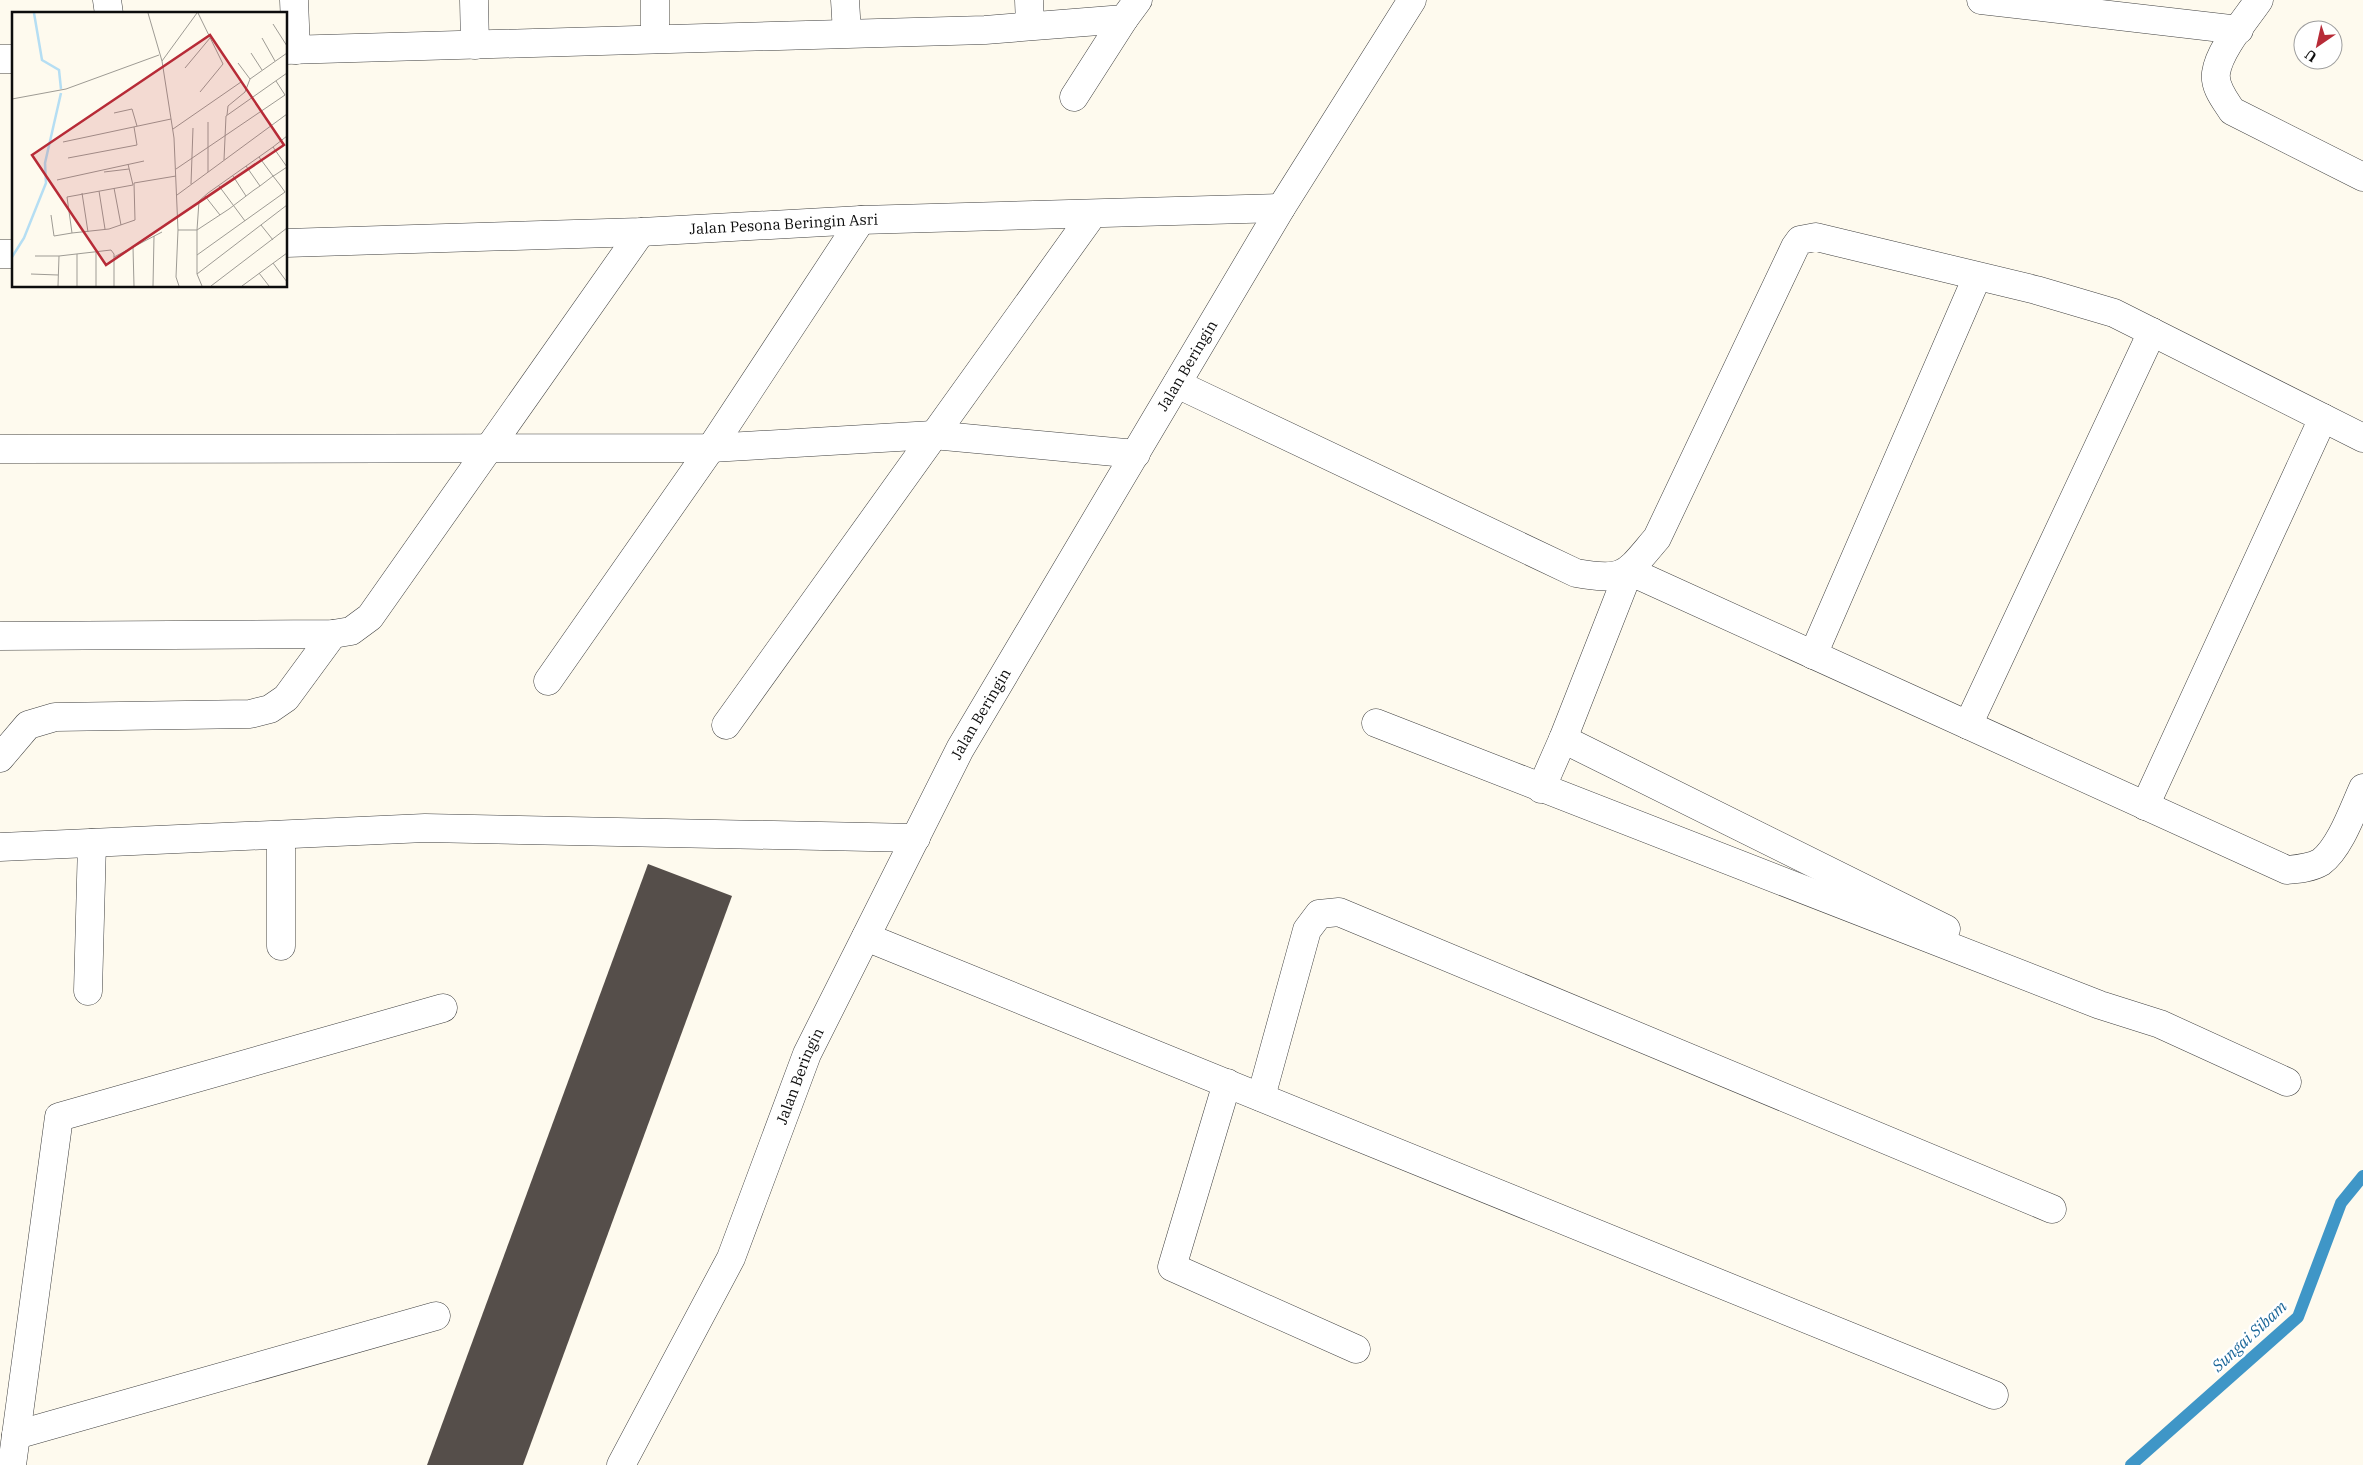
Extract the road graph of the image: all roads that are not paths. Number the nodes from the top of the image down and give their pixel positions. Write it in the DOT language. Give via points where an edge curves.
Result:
graph roads {
  1 [pos="294,0"];
  2 [pos="474,0"];
  3 [pos="655,0"];
  4 [pos="845,0"];
  5 [pos="1412,0"];
  6 [pos="2259,0"];
  7 [pos="1997,1"];
  8 [pos="1131,9"];
  9 [pos="1030,13"];
  10 [pos="2239,30"];
  11 [pos="846,33"];
  12 [pos="654,39"];
  13 [pos="475,45"];
  14 [pos="291,50"];
  15 [pos="1074,97"];
  16 [pos="2363,177"];
  17 [pos="1281,208"];
  18 [pos="1092,215"];
  19 [pos="861,220"];
  20 [pos="641,232"];
  21 [pos="288,243"];
  22 [pos="1977,277"];
  23 [pos="2152,332"];
  24 [pos="1177,384"];
  25 [pos="2323,418"];
  26 [pos="933,435"];
  27 [pos="2363,438"];
  28 [pos="490,446"];
  29 [pos="711,448"];
  30 [pos="0,449"];
  31 [pos="1136,454"];
  32 [pos="1629,571"];
  33 [pos="333,634"];
  34 [pos="0,636"];
  35 [pos="1813,655"];
  36 [pos="548,681"];
  37 [pos="1376,723"];
  38 [pos="726,725"];
  39 [pos="1968,725"];
  40 [pos="1563,739"];
  41 [pos="0,758"];
  42 [pos="2363,788"];
  43 [pos="1541,789"];
  44 [pos="2145,806"];
  45 [pos="281,835"];
  46 [pos="916,838"];
  47 [pos="92,843"];
  48 [pos="0,847"];
  49 [pos="866,937"];
  50 [pos="281,946"];
  51 [pos="88,991"];
  52 [pos="2100,1005"];
  53 [pos="443,1008"];
  54 [pos="2287,1082"];
  55 [pos="1228,1083"];
  56 [pos="1261,1097"];
  57 [pos="2052,1209"];
  58 [pos="436,1316"];
  59 [pos="1356,1349"];
  60 [pos="1994,1394"];
  61 [pos="16,1435"];
  62 [pos="12,1465"];
  63 [pos="621,1465"];
  1 -- 14 [label="street"];
  2 -- 13 [label="street"];
  3 -- 12 [label="street"];
  4 -- 11 [label="street"];
  5 -- 17 [label="street, Jalan Beringin"];
  6 -- 10 [label="street"];
  7 -- 10 [label="street"];
  8 -- 9 [label="street"];
  8 -- 15 [label="street"];
  9 -- 11 [label="street" via="985,30"];
  10 -- 16 [label="street" via="2221,56 2216,74 2220,94 2232,111"];
  11 -- 12 [label="street"];
  12 -- 13 [label="street"];
  13 -- 14 [label="street"];
  17 -- 18 [label="street, Jalan Pesona Beringin Asri"];
  17 -- 24 [label="street, Jalan Beringin"];
  18 -- 19 [label="street, Jalan Pesona Beringin Asri"];
  18 -- 26 [label="street"];
  19 -- 20 [label="street, Jalan Pesona Beringin Asri"];
  19 -- 29 [label="street"];
  20 -- 21 [label="street, Jalan Pesona Beringin Asri"];
  20 -- 28 [label="street"];
  22 -- 23 [label="street" via="2114,313"];
  22 -- 32 [label="street" via="1816,237 1800,240 1657,538"];
  22 -- 35 [label="street"];
  23 -- 25 [label="street"];
  23 -- 39 [label="street"];
  24 -- 31 [label="street, Jalan Beringin"];
  24 -- 32 [label="street" via="1576,573 1606,578"];
  25 -- 27 [label="street"];
  25 -- 44 [label="street"];
  26 -- 29 [label="street"];
  26 -- 31 [label="street"];
  26 -- 38 [label="street"];
  28 -- 29 [label="street"];
  28 -- 30 [label="street"];
  28 -- 33 [label="street" via="370,617 350,631"];
  29 -- 36 [label="street"];
  31 -- 46 [label="street, Jalan Beringin" via="960,749"];
  32 -- 35 [label="street"];
  32 -- 40 [label="street"];
  33 -- 34 [label="street"];
  33 -- 41 [label="street" via="286,698 270,709 250,714 55,717 28,724"];
  35 -- 39 [label="street"];
  37 -- 43 [label="street"];
  39 -- 44 [label="street"];
  40 -- 43 [label="street"];
  40 -- 52 [label="street"];
  42 -- 44 [label="street" via="2333,851 2306,868 2287,870"];
  43 -- 52 [label="street"];
  45 -- 46 [label="street" via="425,828"];
  45 -- 47 [label="street"];
  45 -- 50 [label="street"];
  46 -- 49 [label="street, Jalan Beringin"];
  47 -- 48 [label="street"];
  47 -- 51 [label="street"];
  49 -- 55 [label="street"];
  49 -- 63 [label="street, Jalan Beringin" via="807,1054 731,1258"];
  52 -- 54 [label="street" via="2160,1024"];
  53 -- 61 [label="street" via="59,1118"];
  55 -- 56 [label="street"];
  55 -- 59 [label="street" via="1172,1267"];
  56 -- 57 [label="street" via="1307,930 1319,914 1339,912"];
  56 -- 60 [label="street"];
  58 -- 61 [label="street"];
  61 -- 62 [label="street"];
}
